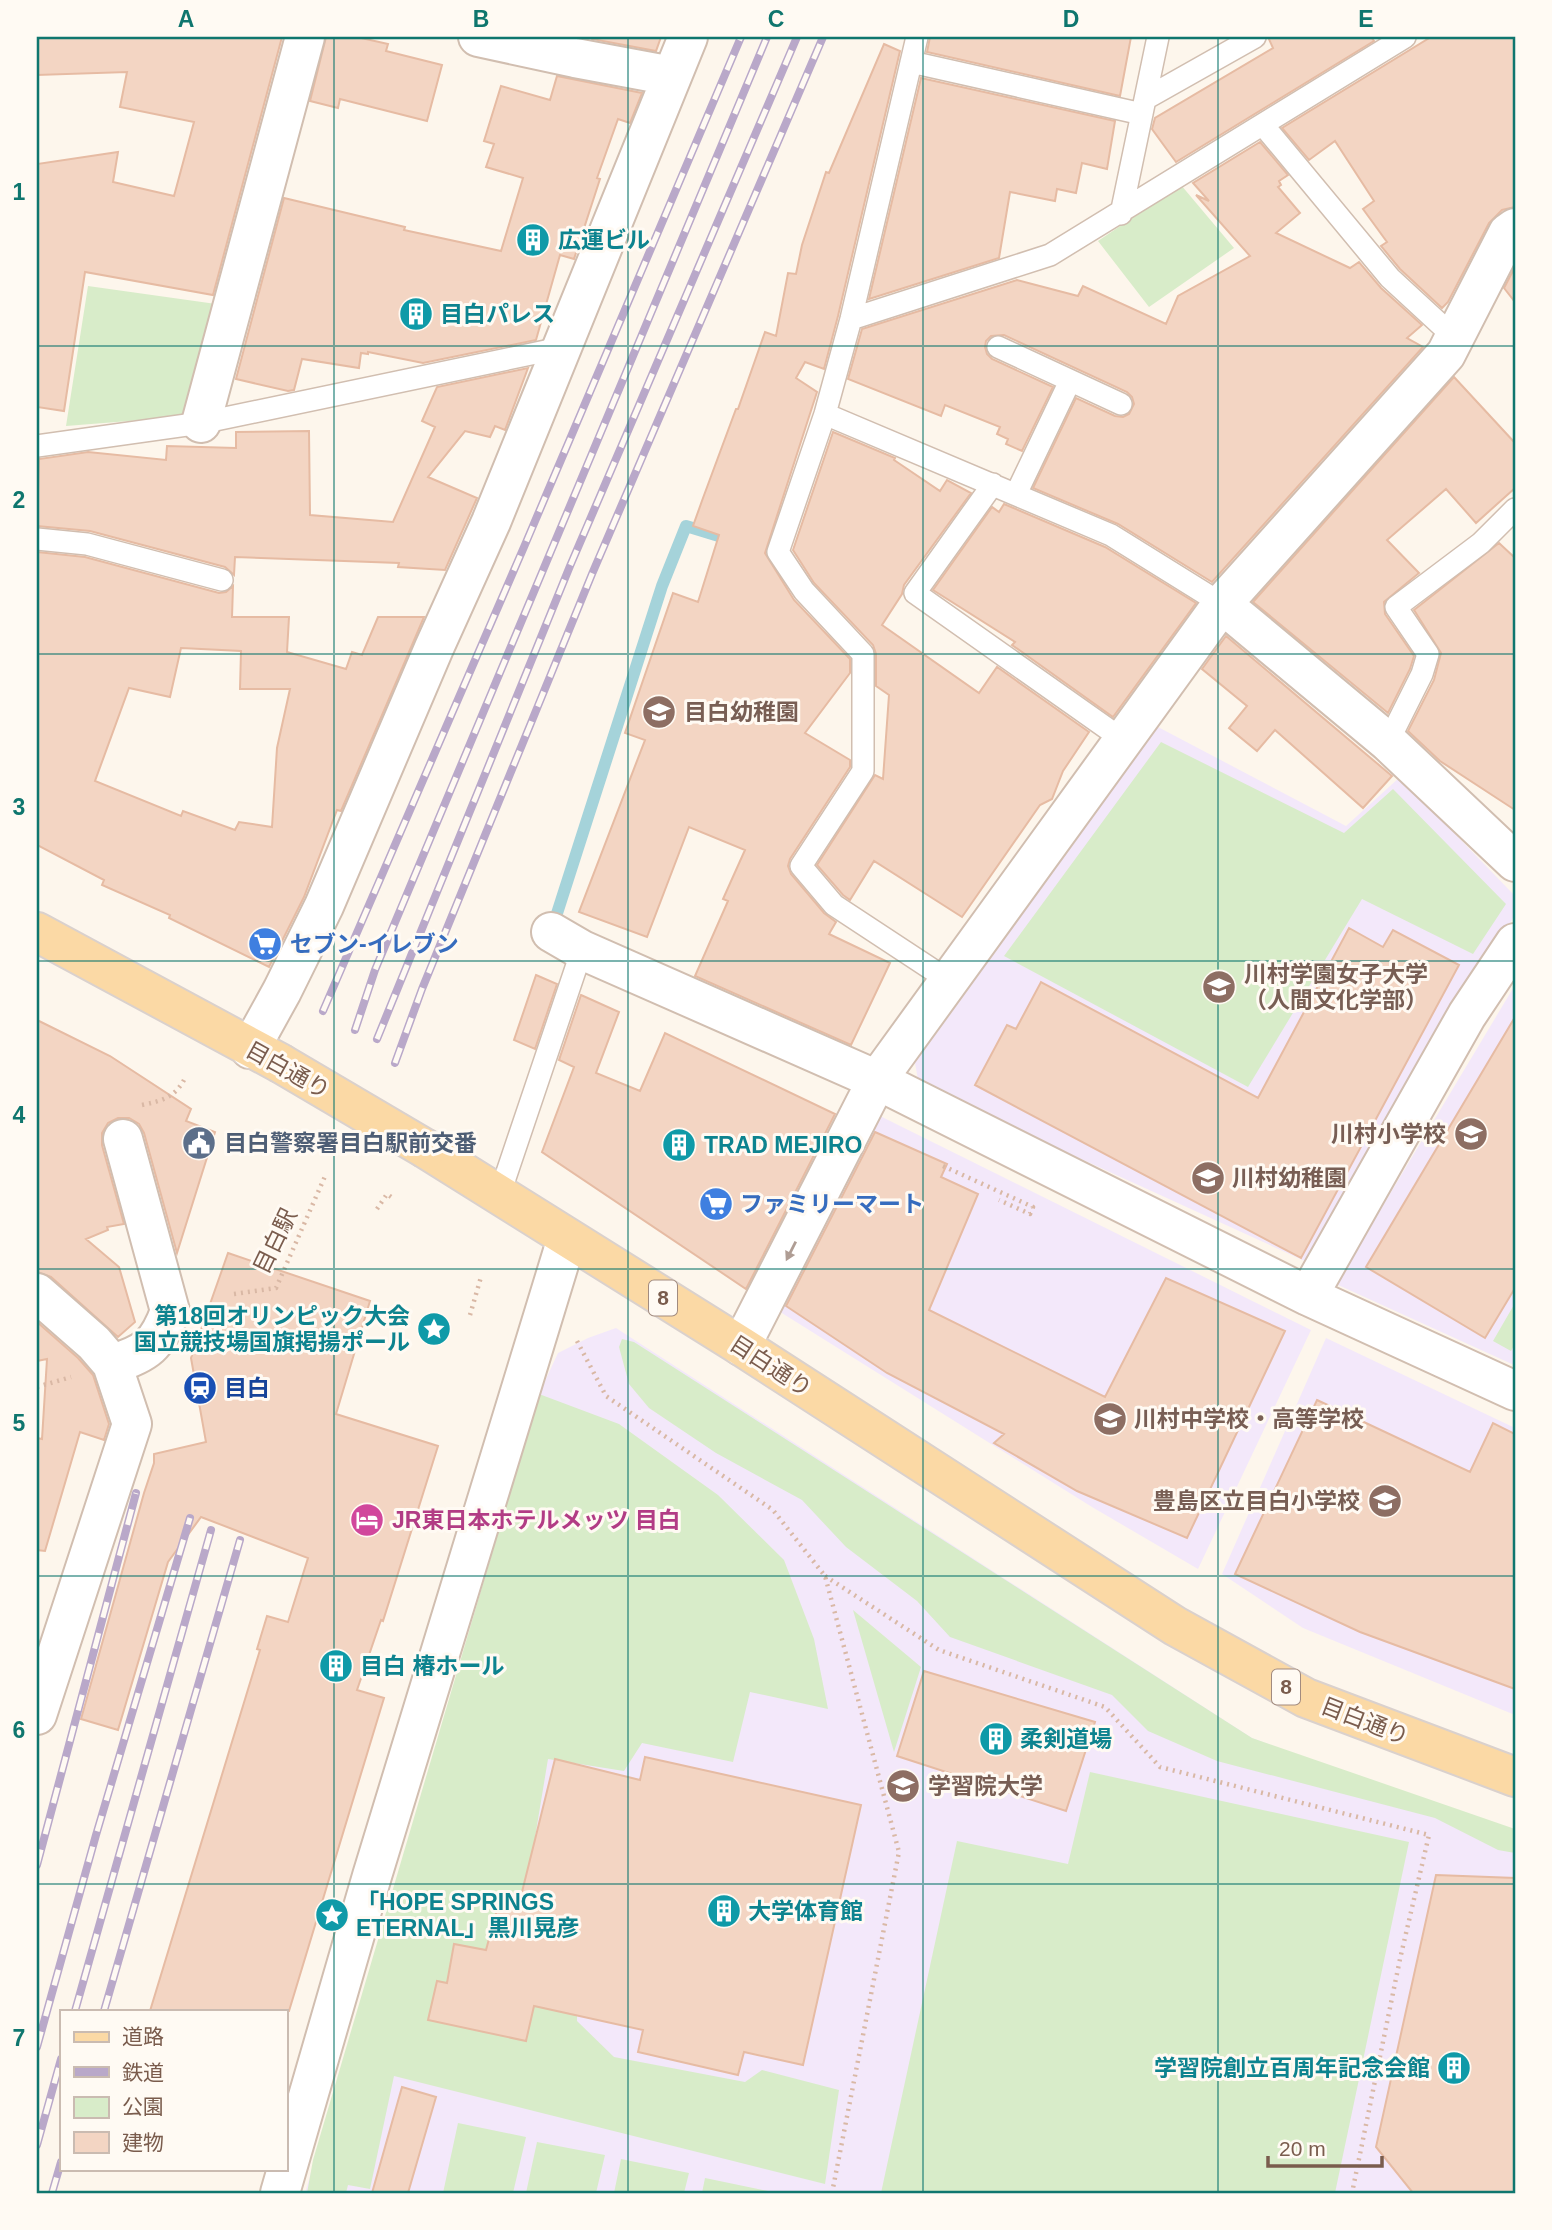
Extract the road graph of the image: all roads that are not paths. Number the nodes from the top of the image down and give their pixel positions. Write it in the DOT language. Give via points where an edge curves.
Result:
graph roads {
  1 [pos="304,37"];
  2 [pos="478,37"];
  3 [pos="688,37"];
  4 [pos="917,37"];
  5 [pos="1158,37"];
  6 [pos="1255,37"];
  7 [pos="1405,37"];
  8 [pos="577,48"];
  9 [pos="911,62"];
  10 [pos="672,76"];
  11 [pos="1143,106"];
  12 [pos="1264,125"];
  13 [pos="1121,214"];
  14 [pos="1515,228"];
  15 [pos="851,319"];
  16 [pos="1454,337"];
  17 [pos="998,347"];
  18 [pos="560,348"];
  19 [pos="1070,381"];
  20 [pos="1121,404"];
  21 [pos="825,414"];
  22 [pos="201,423"];
  23 [pos="37,446"];
  24 [pos="993,484"];
  25 [pos="1016,494"];
  26 [pos="1515,509"];
  27 [pos="37,539"];
  28 [pos="222,580"];
  29 [pos="1222,604"];
  30 [pos="1122,739"];
  31 [pos="1388,742"];
  32 [pos="1510,846"];
  33 [pos="37,932"];
  34 [pos="567,941"];
  35 [pos="1515,943"];
  36 [pos="948,980"];
  37 [pos="265,1056"];
  38 [pos="877,1080"];
  39 [pos="131,1123"];
  40 [pos="499,1196"];
  41 [pos="567,1238"];
  42 [pos="37,1293"];
  43 [pos="1308,1296"];
  44 [pos="741,1346"];
  45 [pos="112,1364"];
  46 [pos="1515,1391"];
  47 [pos="37,1715"];
  48 [pos="1515,1777"];
  49 [pos="281,2193"];
  1 -- 22 [label="street"];
  2 -- 8 [label="street"];
  3 -- 10 [label="street"];
  4 -- 9 [label="lane"];
  5 -- 11 [label="lane"];
  6 -- 11 [label="lane"];
  7 -- 12 [label="lane"];
  8 -- 10 [label="street"];
  9 -- 11 [label="lane"];
  9 -- 15 [label="lane"];
  10 -- 18 [label="street"];
  11 -- 13 [label="lane"];
  12 -- 13 [label="lane"];
  12 -- 16 [label="lane" via="1391,278"];
  13 -- 15 [label="lane" via="1050,256"];
  14 -- 16 [label="street" via="1508,233"];
  15 -- 21 [label="lane"];
  16 -- 29 [label="street" via="1446,354"];
  17 -- 19 [label="lane"];
  18 -- 22 [label="lane"];
  18 -- 37 [label="street" via="491,522 324,906 282,991"];
  19 -- 20 [label="lane"];
  19 -- 25 [label="lane"];
  21 -- 24 [label="lane"];
  21 -- 36 [label="lane" via="778,552 804,591 863,654 863,771 801,866 834,905"];
  22 -- 23 [label="lane"];
  24 -- 25 [label="lane"];
  24 -- 30 [label="lane" via="915,593"];
  25 -- 29 [label="lane" via="1111,535"];
  26 -- 31 [label="lane" via="1481,543 1396,607 1428,654 1423,674"];
  27 -- 28 [label="lane" via="87,544"];
  29 -- 30 [label="street"];
  29 -- 31 [label="street"];
  30 -- 36 [label="street"];
  31 -- 32 [label="street"];
  33 -- 37 [label="main road, 目白通り / 8"];
  34 -- 38 [label="street"];
  34 -- 40 [label="lane"];
  35 -- 43 [label="street" via="1467,1015"];
  36 -- 38 [label="street"];
  37 -- 40 [label="main road, 目白通り / 8, bridge"];
  38 -- 43 [label="street"];
  38 -- 44 [label="street, one-way"];
  39 -- 45 [label="street" via="170,1311 160,1336 134,1358"];
  40 -- 41 [label="main road, 目白通り / 8"];
  41 -- 44 [label="main road, 目白通り / 8"];
  41 -- 49 [label="street" via="372,1876"];
  42 -- 45 [label="street"];
  43 -- 46 [label="street"];
  44 -- 48 [label="main road, 目白通り / 8" via="1086,1569 1306,1699"];
  45 -- 47 [label="street" via="132,1424"];
}
